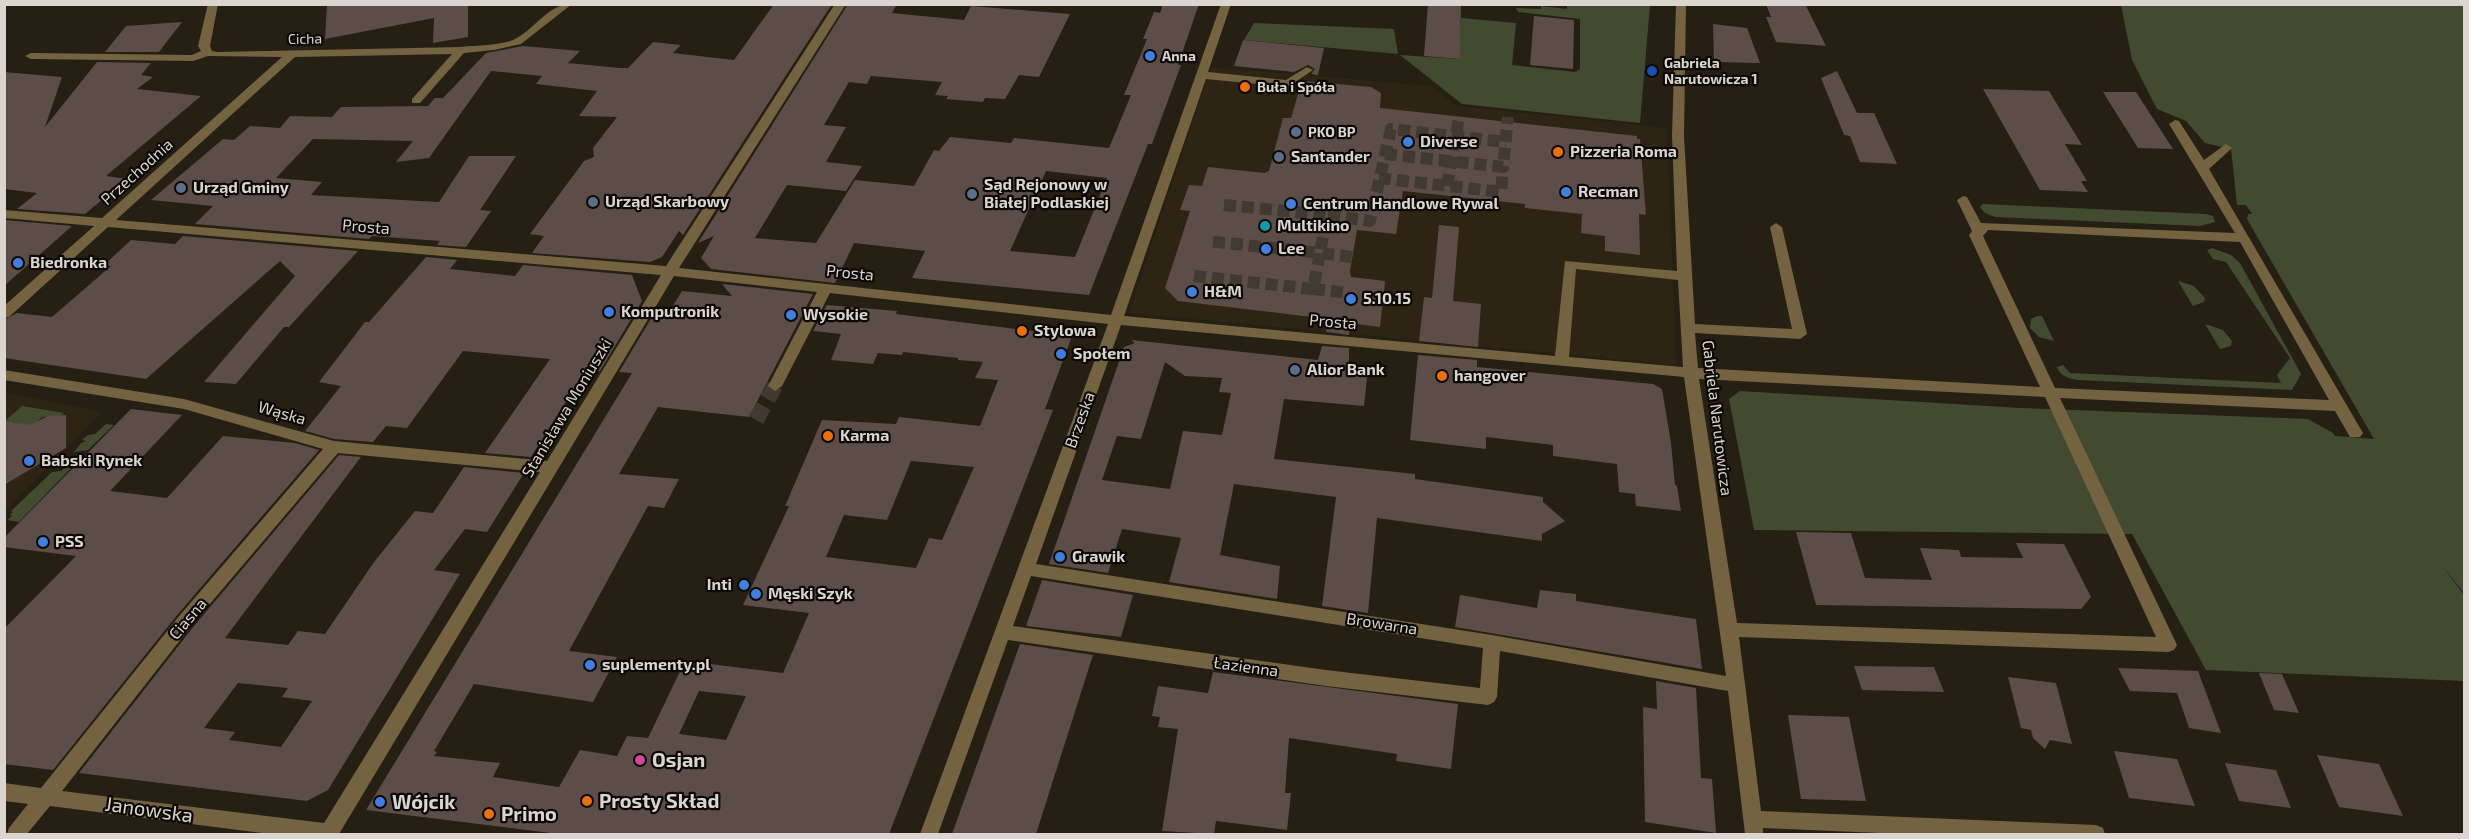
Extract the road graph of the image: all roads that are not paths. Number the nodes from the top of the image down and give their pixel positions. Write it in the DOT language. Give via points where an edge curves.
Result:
graph roads {
  1 [pos="213,4"];
  2 [pos="567,4"];
  3 [pos="841,4"];
  4 [pos="1226,4"];
  5 [pos="1681,4"];
  6 [pos="461,50"];
  7 [pos="207,53"];
  8 [pos="291,55"];
  9 [pos="31,56"];
  10 [pos="1307,70"];
  11 [pos="1202,75"];
  12 [pos="416,101"];
  13 [pos="2175,124"];
  14 [pos="2226,147"];
  15 [pos="2202,168"];
  16 [pos="1963,200"];
  17 [pos="4,214"];
  18 [pos="104,224"];
  19 [pos="1776,227"];
  20 [pos="1978,230"];
  21 [pos="2244,238"];
  22 [pos="670,271"];
  23 [pos="1684,276"];
  24 [pos="826,288"];
  25 [pos="4,314"];
  26 [pos="1116,320"];
  27 [pos="1688,328"];
  28 [pos="1562,360"];
  29 [pos="1691,373"];
  30 [pos="4,375"];
  31 [pos="776,386"];
  32 [pos="2049,393"];
  33 [pos="2339,406"];
  34 [pos="2355,433"];
  35 [pos="334,447"];
  36 [pos="553,466"];
  37 [pos="1027,569"];
  38 [pos="1729,629"];
  39 [pos="1004,632"];
  40 [pos="1492,642"];
  41 [pos="1736,685"];
  42 [pos="4,792"];
  43 [pos="46,796"];
  44 [pos="1753,827"];
  45 [pos="16,834"];
  46 [pos="329,834"];
  47 [pos="929,834"];
  48 [pos="2096,834"];
  1 -- 7 [label="street" via="204,46"];
  2 -- 6 [label="street, Cicha" via="517,42"];
  3 -- 22 [label="street, Stanisława Moniuszki"];
  4 -- 11 [label="street, Brzeska"];
  5 -- 23 [label="street, Gabriela Narutowicza" via="1678,136"];
  6 -- 8 [label="street, Cicha"];
  6 -- 12 [label="street"];
  7 -- 8 [label="street, Cicha"];
  7 -- 9 [label="street, Cicha" via="192,58"];
  8 -- 18 [label="street, Przechodnia"];
  10 -- 11 [label="street" via="1288,84"];
  11 -- 26 [label="street, Brzeska"];
  13 -- 15 [label="street"];
  14 -- 15 [label="street"];
  15 -- 21 [label="street"];
  16 -- 20 [label="street"];
  17 -- 18 [label="street, Prosta"];
  18 -- 22 [label="street, Prosta"];
  18 -- 25 [label="street, Przechodnia"];
  19 -- 27 [label="street" via="1800,334"];
  20 -- 21 [label="street" via="1994,226"];
  20 -- 32 [label="street" via="1977,241"];
  21 -- 33 [label="street"];
  22 -- 24 [label="street, Prosta"];
  22 -- 36 [label="street, Stanisława Moniuszki"];
  23 -- 27 [label="street, Gabriela Narutowicza"];
  23 -- 28 [label="street" via="1570,264"];
  24 -- 26 [label="street, Prosta"];
  24 -- 31 [label="street"];
  26 -- 28 [label="street, Prosta"];
  26 -- 37 [label="street, Brzeska"];
  27 -- 29 [label="street, Gabriela Narutowicza"];
  28 -- 29 [label="street, Prosta"];
  29 -- 32 [label="street, Prosta"];
  29 -- 38 [label="street, Gabriela Narutowicza"];
  30 -- 35 [label="street, Wąska" via="184,404"];
  32 -- 33 [label="street, Prosta"];
  32 -- 38 [label="street" via="2168,645"];
  33 -- 34 [label="street"];
  35 -- 36 [label="street, Wąska"];
  35 -- 43 [label="street, Ciasna" via="186,620"];
  36 -- 46 [label="street, Stanisława Moniuszki"];
  37 -- 39 [label="street, Brzeska"];
  37 -- 40 [label="street, Browarna"];
  38 -- 41 [label="street, Gabriela Narutowicza"];
  39 -- 40 [label="street, Łazienna" via="1488,697"];
  39 -- 47 [label="street, Brzeska"];
  40 -- 41 [label="street, Browarna"];
  41 -- 44 [label="street, Gabriela Narutowicza"];
  42 -- 43 [label="street, Janowska"];
  43 -- 45 [label="street, Ciasna"];
  43 -- 46 [label="street, Janowska"];
  44 -- 48 [label="street"];
}
